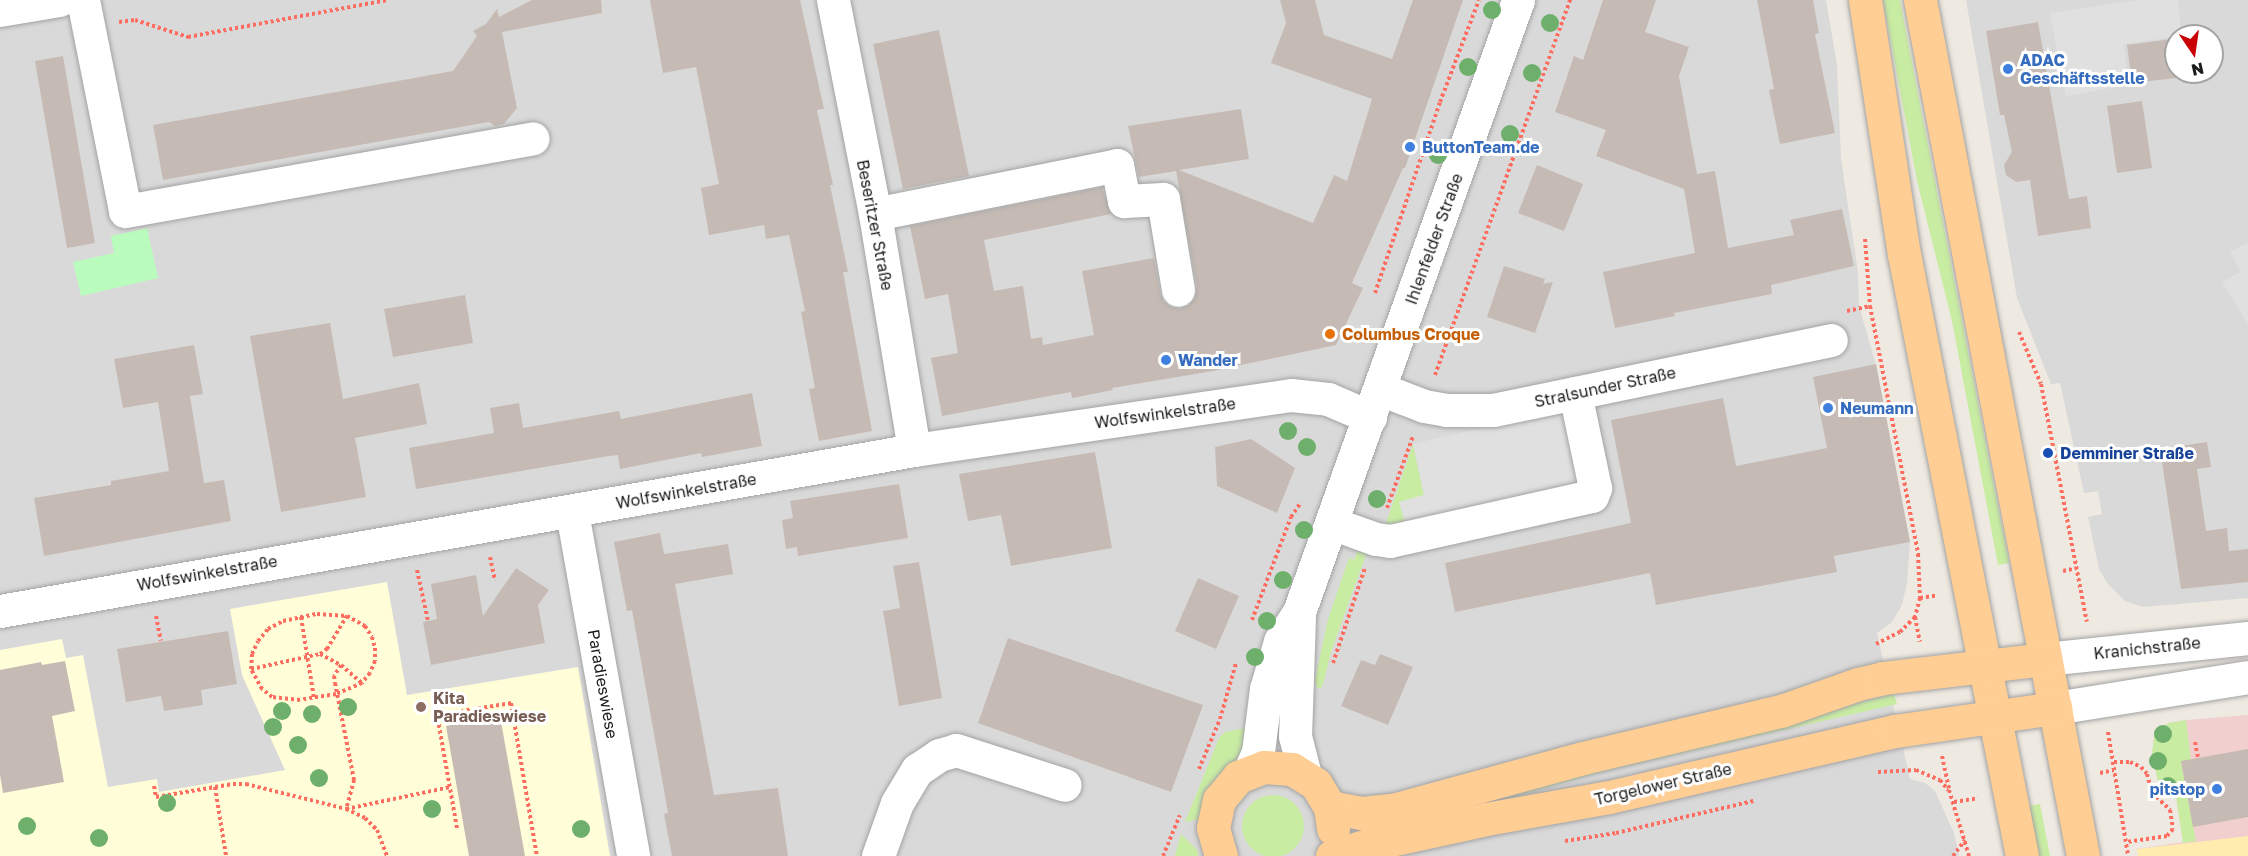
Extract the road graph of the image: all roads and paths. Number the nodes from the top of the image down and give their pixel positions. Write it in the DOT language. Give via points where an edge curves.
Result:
graph roads {
  1 [pos="59,0"];
  2 [pos="388,0"];
  3 [pos="832,0"];
  4 [pos="1479,0"];
  5 [pos="1518,0"];
  6 [pos="1570,0"];
  7 [pos="1865,0"];
  8 [pos="1920,0"];
  9 [pos="0,10"];
  10 [pos="87,14"];
  11 [pos="533,138"];
  12 [pos="875,214"];
  13 [pos="1178,290"];
  14 [pos="1373,304"];
  15 [pos="2018,330"];
  16 [pos="1831,340"];
  17 [pos="1575,393"];
  18 [pos="1375,403"];
  19 [pos="1424,406"];
  20 [pos="914,450"];
  21 [pos="1307,493"];
  22 [pos="572,512"];
  23 [pos="1331,523"];
  24 [pos="1376,539"];
  25 [pos="490,557"];
  26 [pos="417,570"];
  27 [pos="495,580"];
  28 [pos="1920,598"];
  29 [pos="0,610"];
  30 [pos="1299,612"];
  31 [pos="156,615"];
  32 [pos="347,616"];
  33 [pos="301,617"];
  34 [pos="1915,617"];
  35 [pos="428,621"];
  36 [pos="1249,627"];
  37 [pos="2248,638"];
  38 [pos="161,642"];
  39 [pos="2093,653"];
  40 [pos="320,654"];
  41 [pos="308,658"];
  42 [pos="1238,658"];
  43 [pos="2045,659"];
  44 [pos="341,665"];
  45 [pos="1985,666"];
  46 [pos="251,669"];
  47 [pos="1331,670"];
  48 [pos="2248,677"];
  49 [pos="362,683"];
  50 [pos="336,694"];
  51 [pos="314,698"];
  52 [pos="2103,701"];
  53 [pos="2055,708"];
  54 [pos="1995,717"];
  55 [pos="1220,719"];
  56 [pos="2195,742"];
  57 [pos="2198,758"];
  58 [pos="2114,762"];
  59 [pos="1250,770"];
  60 [pos="1305,775"];
  61 [pos="1065,785"];
  62 [pos="154,786"];
  63 [pos="215,787"];
  64 [pos="450,787"];
  65 [pos="1949,790"];
  66 [pos="1330,807"];
  67 [pos="346,809"];
  68 [pos="458,828"];
  69 [pos="1966,839"];
  70 [pos="2126,842"];
  71 [pos="1215,852"];
  72 [pos="226,856"];
  73 [pos="387,856"];
  74 [pos="537,856"];
  75 [pos="633,856"];
  76 [pos="878,856"];
  77 [pos="1325,856"];
  78 [pos="1332,856"];
  79 [pos="1953,856"];
  80 [pos="1969,856"];
  81 [pos="2022,856"];
  82 [pos="2084,856"];
  83 [pos="2128,856"];
  1 -- 9 [label="street"];
  2 -- 10 [label="path" via="188,37 135,20"];
  3 -- 12 [label="street, Beseritzer Straße"];
  4 -- 14 [label="path" via="1418,165"];
  5 -- 18 [label="street, Ihlenfelder Straße"];
  6 -- 19 [label="path"];
  7 -- 45 [label="main road" via="1904,254"];
  8 -- 43 [label="main road"];
  10 -- 11 [label="street" via="125,212"];
  12 -- 13 [label="street" via="1117,165 1124,201 1163,200"];
  12 -- 20 [label="street, Beseritzer Straße"];
  15 -- 39 [label="path" via="2041,384"];
  16 -- 17 [label="street, Stralsunder Straße"];
  17 -- 19 [label="street, Stralsunder Straße" via="1493,410 1455,411"];
  17 -- 24 [label="street" via="1595,488 1592,496 1408,539"];
  18 -- 19 [label="street, Stralsunder Straße"];
  18 -- 20 [label="street, Wolfswinkelstraße" via="1291,395"];
  18 -- 23 [label="street, Ihlenfelder Straße"];
  19 -- 24 [label="path"];
  20 -- 22 [label="street, Wolfswinkelstraße"];
  21 -- 36 [label="path" via="1291,518"];
  22 -- 29 [label="street, Wolfswinkelstraße" via="400,538"];
  22 -- 75 [label="street, Paradieswiese"];
  23 -- 24 [label="street"];
  23 -- 30 [label="street, Ihlenfelder Straße"];
  24 -- 47 [label="path"];
  25 -- 27 [label="path"];
  26 -- 35 [label="path"];
  28 -- 34 [label="path"];
  30 -- 59 [label="street, Ihlenfelder Straße" via="1280,641 1266,689 1258,752"];
  30 -- 60 [label="street, Ihlenfelder Straße" via="1295,736"];
  31 -- 38 [label="path"];
  32 -- 33 [label="path"];
  32 -- 40 [label="path"];
  32 -- 49 [label="path" via="365,626 375,648 375,661"];
  33 -- 41 [label="path"];
  33 -- 46 [label="path" via="268,629 252,654"];
  37 -- 39 [label="street, Kranichstraße"];
  39 -- 43 [label="street, Kranichstraße"];
  40 -- 41 [label="path"];
  40 -- 44 [label="path"];
  41 -- 46 [label="path"];
  41 -- 51 [label="path"];
  42 -- 55 [label="path"];
  43 -- 45 [label="main road"];
  43 -- 53 [label="main road"];
  44 -- 49 [label="path"];
  44 -- 50 [label="path" via="334,676"];
  45 -- 54 [label="main road"];
  45 -- 66 [label="main road" via="1858,684 1781,711 1583,758 1393,810 1362,813"];
  46 -- 51 [label="path" via="262,689 272,697"];
  48 -- 52 [label="street"];
  49 -- 50 [label="path"];
  50 -- 51 [label="path"];
  50 -- 67 [label="path" via="354,780"];
  52 -- 53 [label="street"];
  52 -- 58 [label="path"];
  53 -- 54 [label="main road, Torgelower Straße"];
  53 -- 82 [label="main road"];
  54 -- 78 [label="main road, Torgelower Straße" via="1895,731 1608,798 1486,819"];
  54 -- 81 [label="main road"];
  56 -- 57 [label="path"];
  58 -- 70 [label="path"];
  58 -- 70 [label="path" via="2141,766 2152,793 2170,810 2173,829 2167,836"];
  59 -- 60 [label="main road" via="1278,766"];
  59 -- 71 [label="main road" via="1238,777 1219,800 1214,813"];
  60 -- 66 [label="main road, Ihlenfelder Straße" via="1316,784"];
  61 -- 76 [label="street" via="957,750 939,755 917,770 897,802"];
  62 -- 63 [label="path" via="156,797"];
  63 -- 67 [label="path" via="246,784"];
  63 -- 72 [label="path"];
  64 -- 67 [label="path"];
  64 -- 68 [label="path"];
  64 -- 74 [label="path" via="437,715 511,703"];
  65 -- 69 [label="path"];
  66 -- 77 [label="main road, Ihlenfelder Straße" via="1333,834"];
  67 -- 73 [label="path" via="365,818 377,830"];
  69 -- 79 [label="path"];
  69 -- 80 [label="path"];
  70 -- 83 [label="path"];
}
